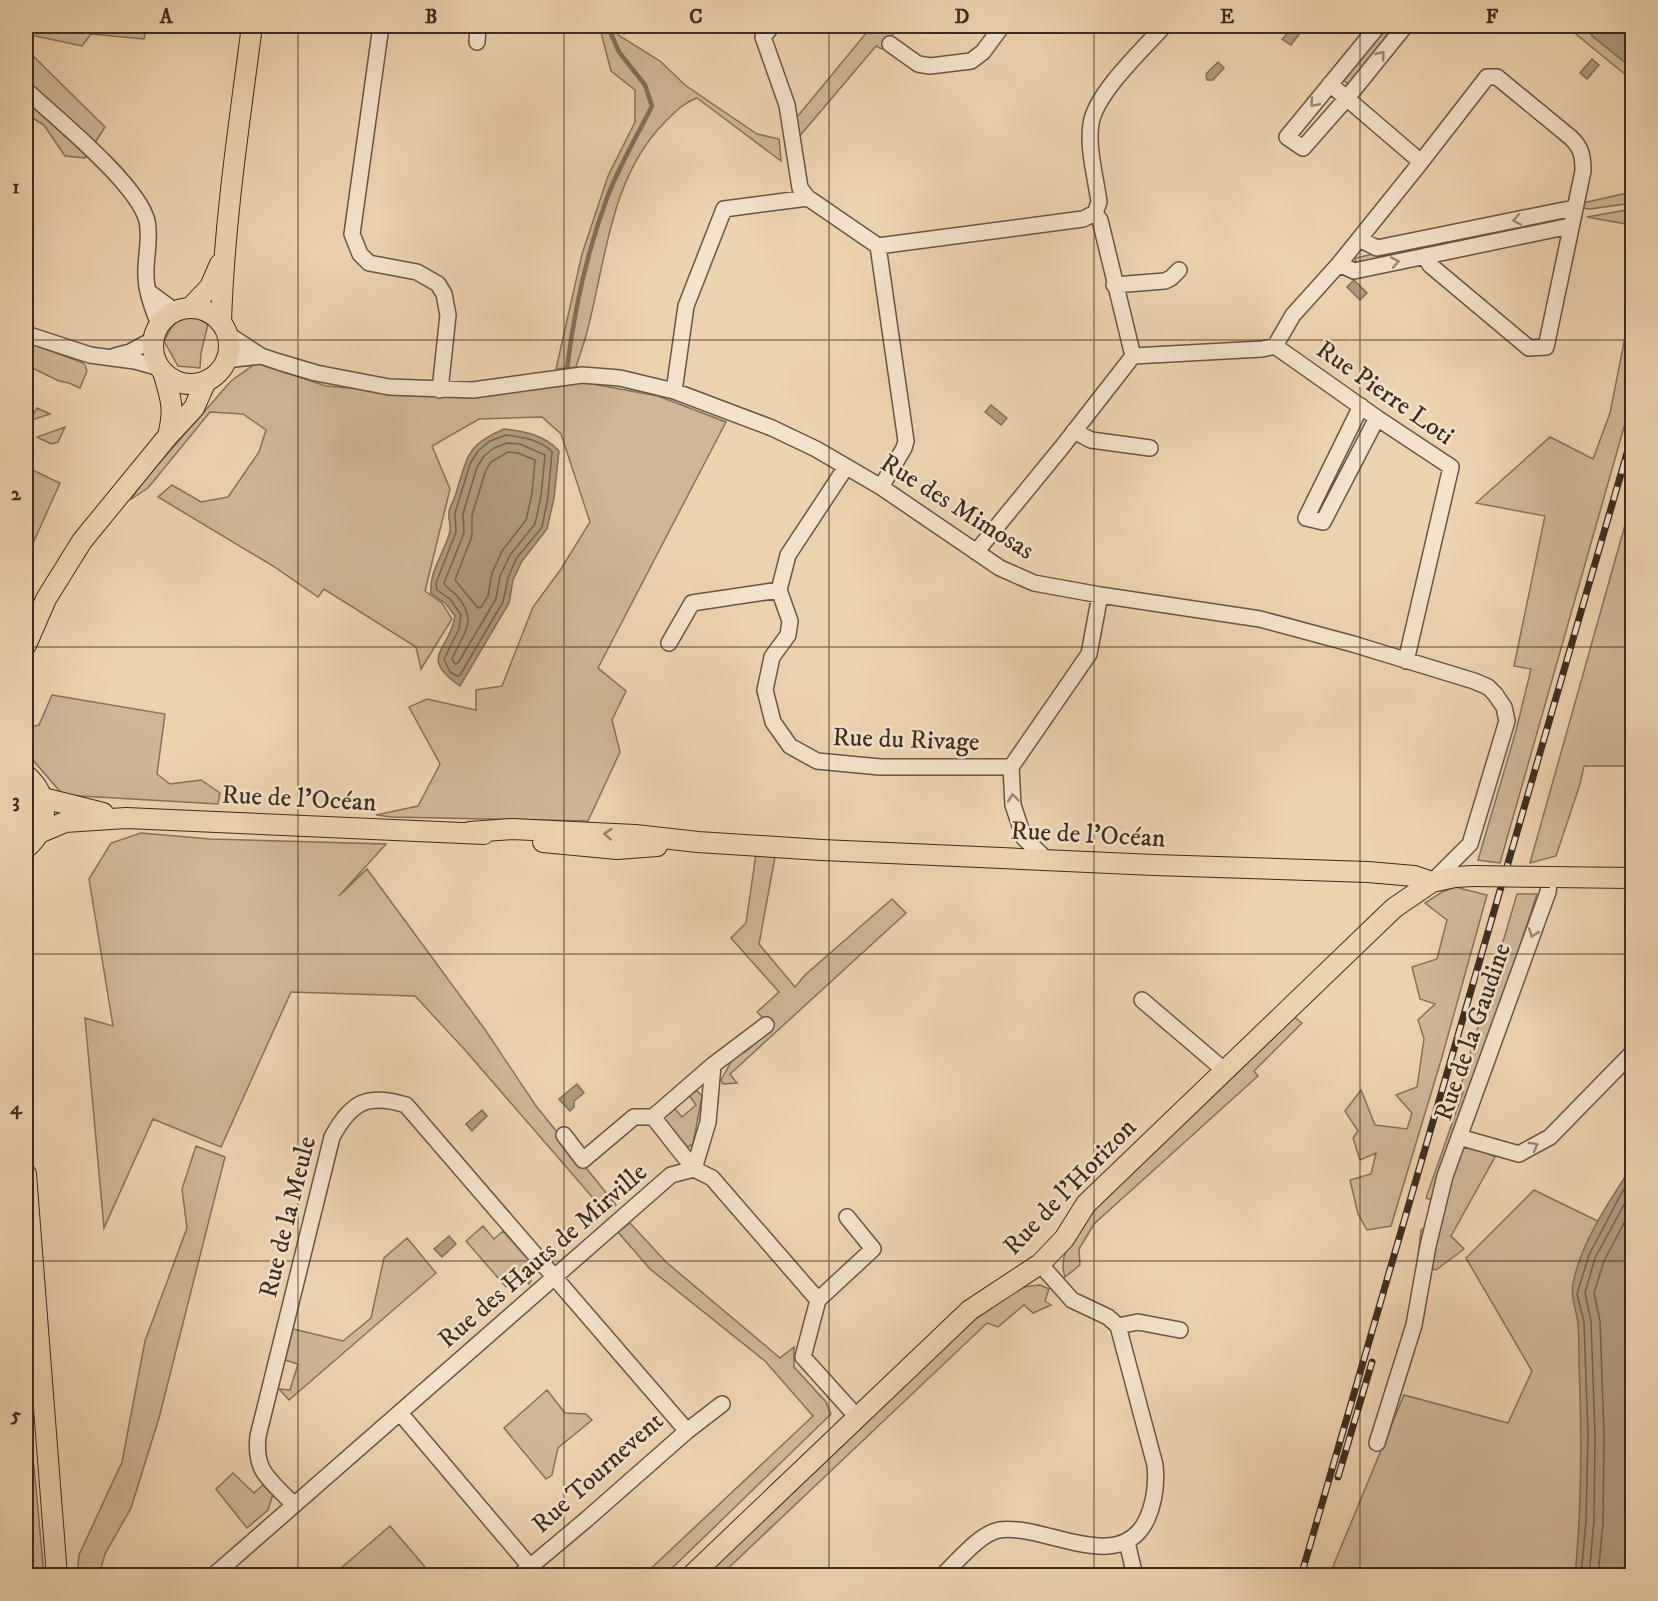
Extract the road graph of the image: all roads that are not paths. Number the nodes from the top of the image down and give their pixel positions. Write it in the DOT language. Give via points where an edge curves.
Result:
graph roads {
  1 [pos="252,26"];
  2 [pos="381,26"];
  3 [pos="478,26"];
  4 [pos="772,26"];
  5 [pos="1002,26"];
  6 [pos="1164,26"];
  7 [pos="1378,26"];
  8 [pos="1405,26"];
  9 [pos="477,42"];
  10 [pos="890,44"];
  11 [pos="1330,84"];
  12 [pos="26,90"];
  13 [pos="1347,98"];
  14 [pos="1421,162"];
  15 [pos="808,198"];
  16 [pos="1095,213"];
  17 [pos="1572,216"];
  18 [pos="1359,239"];
  19 [pos="878,246"];
  20 [pos="225,251"];
  21 [pos="1425,256"];
  22 [pos="1339,264"];
  23 [pos="1179,270"];
  24 [pos="1114,285"];
  25 [pos="149,292"];
  26 [pos="183,310"];
  27 [pos="224,328"];
  28 [pos="157,332"];
  29 [pos="26,334"];
  30 [pos="1275,346"];
  31 [pos="261,356"];
  32 [pos="1133,356"];
  33 [pos="106,358"];
  34 [pos="226,360"];
  35 [pos="162,370"];
  36 [pos="206,381"];
  37 [pos="440,390"];
  38 [pos="674,391"];
  39 [pos="1361,406"];
  40 [pos="1377,418"];
  41 [pos="1074,431"];
  42 [pos="168,436"];
  43 [pos="1150,448"];
  44 [pos="846,467"];
  45 [pos="881,487"];
  46 [pos="976,552"];
  47 [pos="779,590"];
  48 [pos="1100,595"];
  49 [pos="669,643"];
  50 [pos="26,645"];
  51 [pos="1406,661"];
  52 [pos="1011,766"];
  53 [pos="26,775"];
  54 [pos="43,798"];
  55 [pos="126,818"];
  56 [pos="39,833"];
  57 [pos="26,848"];
  58 [pos="1047,860"];
  59 [pos="1550,877"];
  60 [pos="1632,878"];
  61 [pos="1432,882"];
  62 [pos="1142,999"];
  63 [pos="766,1025"];
  64 [pos="1632,1053"];
  65 [pos="713,1065"];
  66 [pos="1224,1070"];
  67 [pos="652,1117"];
  68 [pos="564,1135"];
  69 [pos="1459,1137"];
  70 [pos="694,1169"];
  71 [pos="26,1174"];
  72 [pos="847,1216"];
  73 [pos="1040,1264"];
  74 [pos="555,1278"];
  75 [pos="818,1300"];
  76 [pos="1119,1326"];
  77 [pos="1180,1330"];
  78 [pos="722,1404"];
  79 [pos="400,1413"];
  80 [pos="857,1417"];
  81 [pos="687,1431"];
  82 [pos="1377,1443"];
  83 [pos="293,1504"];
  84 [pos="1127,1542"];
  85 [pos="529,1572"];
  86 [pos="57,1575"];
  87 [pos="213,1575"];
  88 [pos="691,1575"];
  89 [pos="942,1575"];
  90 [pos="1135,1575"];
  1 -- 20 [label="main road"];
  2 -- 37 [label="street" via="352,234 360,254 369,263 417,272 438,284 444,294 448,315"];
  3 -- 9 [label="street"];
  4 -- 15 [label="street" via="763,37 787,105 800,188"];
  5 -- 10 [label="street" via="983,52 971,61 918,64"];
  6 -- 16 [label="street" via="1097,105 1091,124 1099,202"];
  7 -- 11 [label="street"];
  13 -- 8 [label="street, one-way"];
  11 -- 13 [label="street"];
  11 -- 13 [label="street, one-way" via="1287,136 1303,148"];
  12 -- 25 [label="street" via="108,167 135,198 147,222"];
  13 -- 14 [label="street"];
  14 -- 17 [label="street" via="1487,77 1497,77 1580,146 1583,171"];
  14 -- 18 [label="street"];
  15 -- 19 [label="street"];
  15 -- 38 [label="street" via="724,209 686,306"];
  16 -- 19 [label="street" via="1083,219"];
  16 -- 24 [label="street" via="1100,220"];
  17 -- 18 [label="street, one-way" via="1377,248"];
  17 -- 21 [label="street"];
  17 -- 21 [label="street" via="1546,347 1529,348 1430,265"];
  18 -- 22 [label="street"];
  19 -- 45 [label="street" via="906,441"];
  20 -- 26 [label="main road" via="210,287"];
  20 -- 27 [label="main road"];
  22 -- 21 [label="street, one-way" via="1354,271"];
  22 -- 30 [label="street" via="1293,315"];
  23 -- 24 [label="street" via="1165,281"];
  24 -- 32 [label="street"];
  25 -- 26 [label="street" via="162,303"];
  25 -- 28 [label="street"];
  26 -- 27 [label="main road" via="210,314"];
  26 -- 28 [label="main road"];
  27 -- 31 [label="street, Rue des Mimosas"];
  27 -- 34 [label="main road"];
  28 -- 33 [label="street" via="130,352"];
  28 -- 35 [label="main road" via="154,355"];
  29 -- 33 [label="street"];
  30 -- 32 [label="street, Rue Pierre Loti"];
  30 -- 39 [label="street, Rue Pierre Loti"];
  31 -- 34 [label="street, Rue des Mimosas"];
  31 -- 37 [label="street, Rue des Mimosas" via="357,381"];
  32 -- 41 [label="street"];
  33 -- 35 [label="street" via="135,361"];
  34 -- 36 [label="main road"];
  35 -- 36 [label="main road" via="183,383"];
  35 -- 42 [label="main road" via="172,402"];
  36 -- 42 [label="main road" via="194,408"];
  37 -- 38 [label="street, Rue des Mimosas" via="473,390 582,375 620,378"];
  38 -- 44 [label="street, Rue des Mimosas" via="772,428"];
  39 -- 40 [label="street, Rue Pierre Loti"];
  39 -- 40 [label="street" via="1306,518 1323,522"];
  40 -- 51 [label="street, Rue Pierre Loti" via="1451,467"];
  41 -- 43 [label="street" via="1091,440"];
  41 -- 46 [label="street"];
  42 -- 50 [label="main road" via="82,541 46,599"];
  44 -- 45 [label="street, Rue des Mimosas"];
  44 -- 47 [label="street" via="788,555"];
  45 -- 46 [label="street, Rue des Mimosas"];
  46 -- 48 [label="street, Rue des Mimosas" via="1034,583"];
  47 -- 49 [label="street" via="692,603"];
  47 -- 52 [label="street, Rue du Rivage" via="790,621 788,635 772,657 765,690 772,722 790,746 817,761 880,767"];
  48 -- 51 [label="street, Rue des Mimosas" via="1260,619"];
  48 -- 52 [label="street, Rue du Rivage" via="1089,654"];
  51 -- 61 [label="street, Rue des Mimosas" via="1488,687 1504,707 1507,721 1470,844"];
  58 -- 52 [label="street, Rue du Rivage, one-way" via="1024,838 1013,805"];
  53 -- 54 [label="main road"];
  54 -- 55 [label="main road, Rue de l'Océan"];
  54 -- 56 [label="main road" via="44,822"];
  55 -- 56 [label="main road, Rue de l'Océan" via="65,822"];
  55 -- 58 [label="main road, Rue de l'Océan" via="470,832 617,849 698,842"];
  56 -- 57 [label="main road"];
  58 -- 61 [label="main road, Rue de l'Océan" via="1368,872 1414,876"];
  59 -- 60 [label="main road, Rue de l'Océan"];
  59 -- 61 [label="main road, Rue de l'Océan, bridge" via="1473,876"];
  59 -- 69 [label="street, Rue de la Gaudine, one-way" via="1548,892"];
  61 -- 66 [label="main road, Rue de l'Horizon" via="1394,908"];
  62 -- 66 [label="street"];
  63 -- 65 [label="street"];
  69 -- 64 [label="street, Rue de la Gaudine, one-way" via="1519,1154 1550,1137"];
  65 -- 67 [label="street"];
  65 -- 70 [label="street" via="708,1122"];
  66 -- 73 [label="main road, Rue de l'Horizon" via="1086,1204 1064,1239"];
  67 -- 68 [label="street" via="634,1117 583,1160"];
  67 -- 70 [label="street"];
  69 -- 82 [label="street" via="1428,1246 1414,1325"];
  70 -- 74 [label="street, Rue des Hauts de Mirville" via="671,1175"];
  70 -- 75 [label="street" via="712,1178"];
  71 -- 86 [label="main road"];
  72 -- 75 [label="street" via="873,1248"];
  73 -- 76 [label="street" via="1072,1300"];
  73 -- 80 [label="main road, Rue de l'Horizon" via="970,1310"];
  74 -- 79 [label="street, Rue des Hauts de Mirville"];
  74 -- 81 [label="street, Rue Tournevent"];
  74 -- 83 [label="street, Rue de la Meule" via="406,1105 367,1100 352,1108 332,1137 258,1436 259,1467"];
  75 -- 80 [label="street" via="803,1357"];
  76 -- 77 [label="street" via="1138,1322"];
  76 -- 84 [label="street" via="1157,1481 1146,1522"];
  78 -- 81 [label="street"];
  79 -- 83 [label="street, Rue des Hauts de Mirville"];
  79 -- 85 [label="street"];
  80 -- 88 [label="main road, Rue de l'Horizon"];
  81 -- 85 [label="street, Rue Tournevent"];
  83 -- 87 [label="street, Rue des Hauts de Mirville"];
  84 -- 89 [label="street" via="1110,1547 1000,1530 981,1539"];
  84 -- 90 [label="street"];
}
